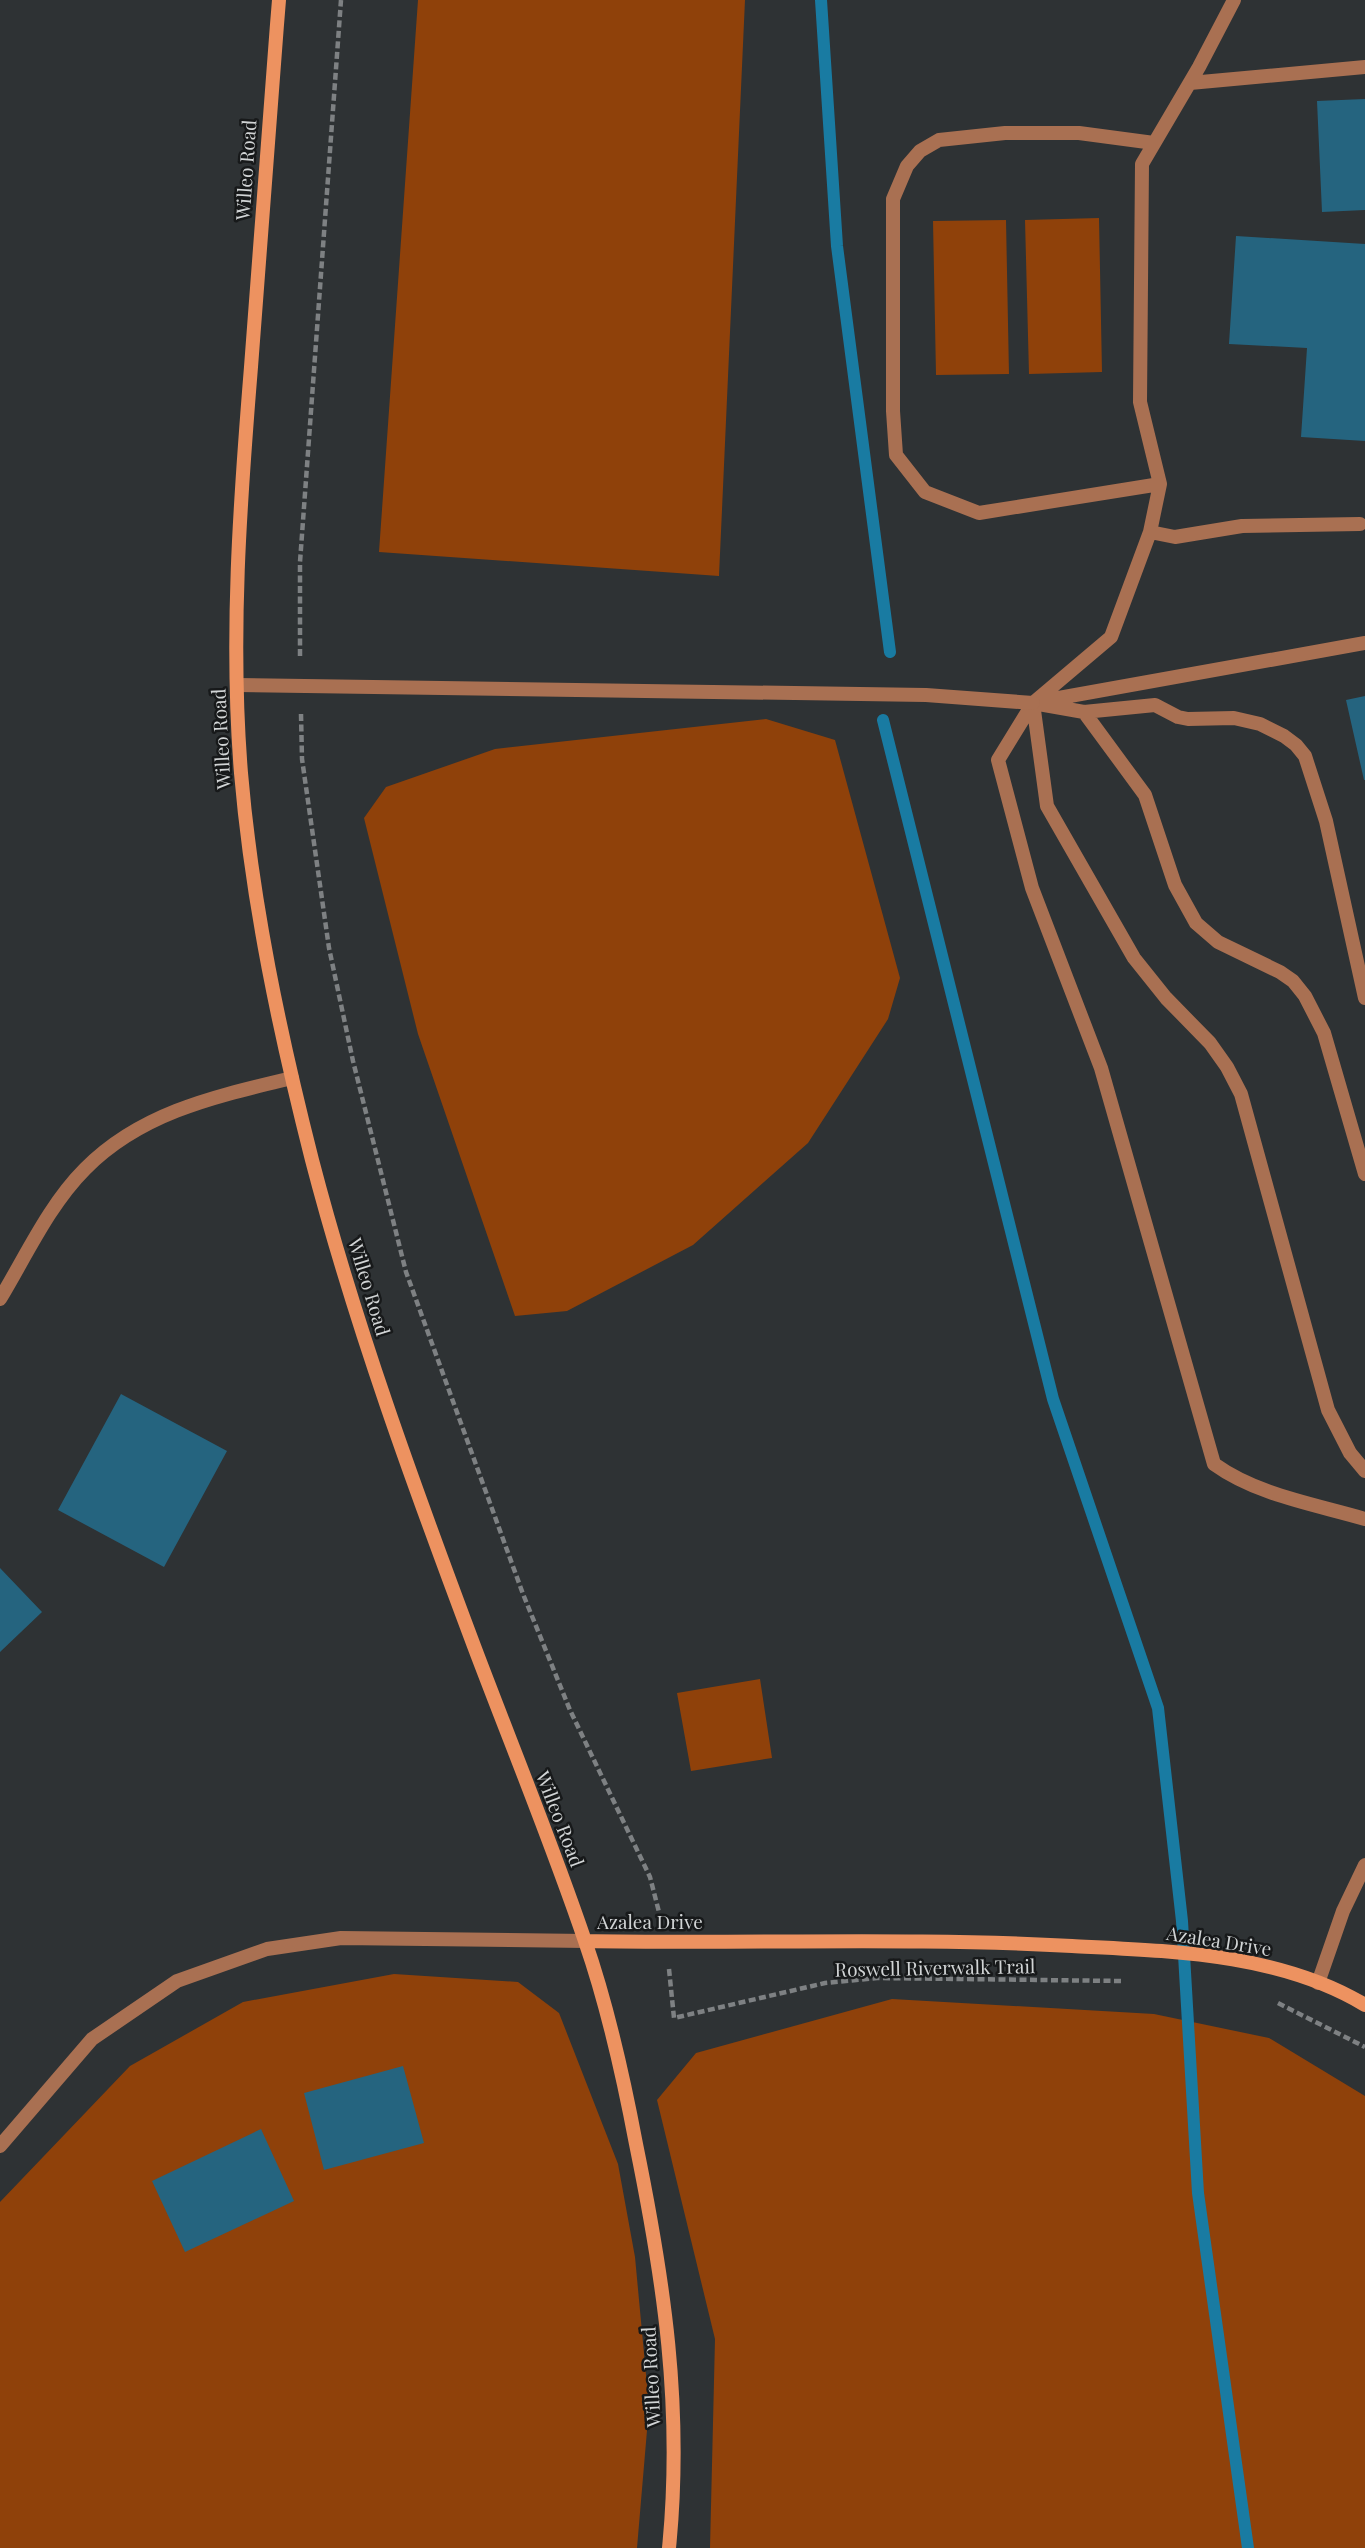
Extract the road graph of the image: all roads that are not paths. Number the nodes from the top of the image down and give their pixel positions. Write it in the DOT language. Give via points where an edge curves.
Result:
graph roads {
  1 [pos="279,0"];
  2 [pos="1234,0"];
  3 [pos="1365,67"];
  4 [pos="1190,83"];
  5 [pos="1154,143"];
  6 [pos="1160,484"];
  7 [pos="1360,524"];
  8 [pos="1150,532"];
  9 [pos="1365,643"];
  10 [pos="237,685"];
  11 [pos="1033,703"];
  12 [pos="1084,712"];
  13 [pos="1365,998"];
  14 [pos="292,1079"];
  15 [pos="1365,1174"];
  16 [pos="0,1299"];
  17 [pos="1365,1471"];
  18 [pos="1365,1518"];
  19 [pos="1365,1865"];
  20 [pos="586,1941"];
  21 [pos="1318,1983"];
  22 [pos="1365,2005"];
  23 [pos="0,2146"];
  24 [pos="669,2548"];
  1 -- 10 [label="street, Willeo Road" via="242,474"];
  2 -- 4 [label="street"];
  3 -- 4 [label="street"];
  4 -- 5 [label="street"];
  5 -- 6 [label="street" via="1142,164 1140,401"];
  5 -- 6 [label="street" via="1079,133 1004,133 939,140 920,151 907,166 893,199 893,411 896,456 925,492 979,513"];
  6 -- 8 [label="street"];
  7 -- 8 [label="street" via="1242,526 1175,537"];
  8 -- 11 [label="street" via="1111,637"];
  9 -- 11 [label="street"];
  10 -- 11 [label="street" via="926,695"];
  10 -- 14 [label="street, Willeo Road" via="250,848"];
  11 -- 12 [label="street"];
  11 -- 17 [label="street" via="1047,806 1134,958 1210,1043 1241,1094 1328,1410"];
  11 -- 18 [label="street" via="998,760 1032,888 1101,1068 1214,1464 1235,1479 1264,1490"];
  12 -- 13 [label="street" via="1155,705 1188,719 1248,720 1296,745 1311,771 1326,821"];
  12 -- 15 [label="street" via="1144,794 1175,885 1196,923 1217,942 1286,976 1305,996 1331,1052"];
  14 -- 16 [label="street" via="174,1110 124,1136 84,1170 55,1208"];
  14 -- 20 [label="street, Willeo Road" via="361,1330"];
  19 -- 21 [label="street"];
  20 -- 21 [label="street, Azalea Drive" via="985,1941 1214,1956"];
  20 -- 23 [label="street, Azalea Drive" via="341,1938 267,1948 177,1981 92,2039"];
  20 -- 24 [label="street, Willeo Road" via="616,2046 665,2300 674,2425"];
  21 -- 22 [label="street, Azalea Drive"];
}
